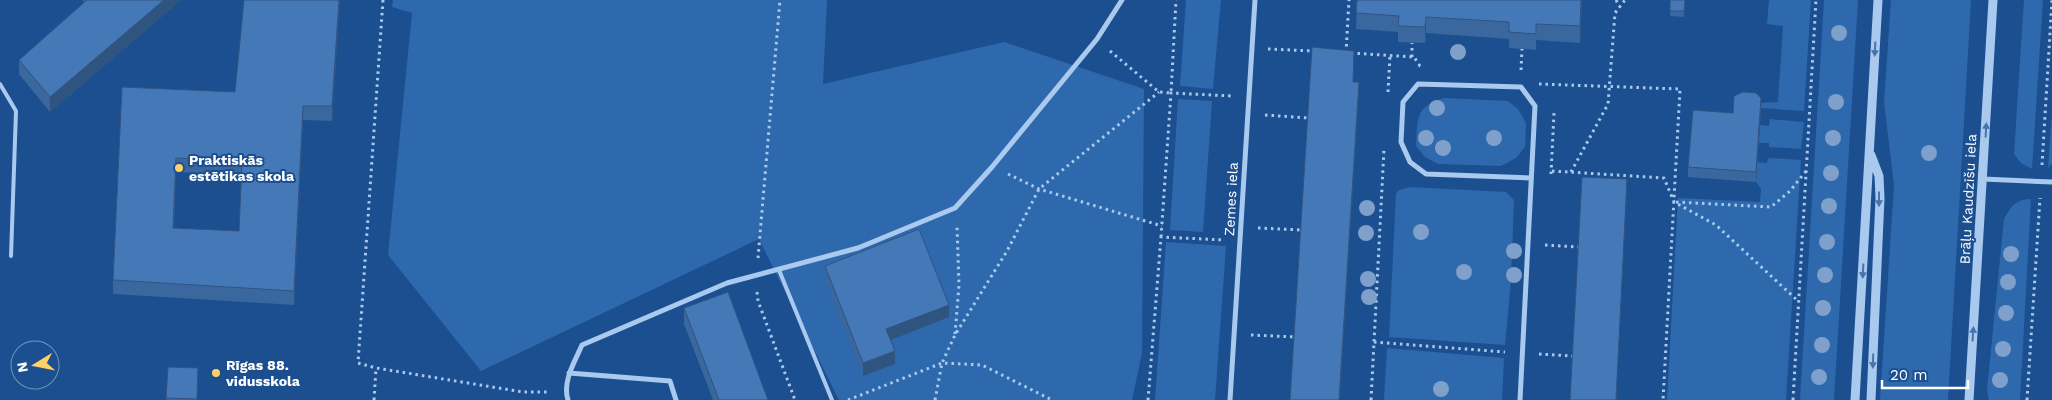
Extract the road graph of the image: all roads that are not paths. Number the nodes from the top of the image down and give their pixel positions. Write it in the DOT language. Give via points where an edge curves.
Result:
graph roads {
  1 [pos="1122,0"];
  2 [pos="1255,0"];
  3 [pos="1878,0"];
  4 [pos="1993,0"];
  5 [pos="0,84"];
  6 [pos="1870,152"];
  7 [pos="1531,178"];
  8 [pos="1983,179"];
  9 [pos="2052,182"];
  10 [pos="11,256"];
  11 [pos="779,270"];
  12 [pos="569,373"];
  13 [pos="568,400"];
  14 [pos="676,400"];
  15 [pos="832,400"];
  16 [pos="1230,400"];
  17 [pos="1520,400"];
  18 [pos="1855,400"];
  19 [pos="1871,400"];
  20 [pos="1969,400"];
  1 -- 11 [label="street" via="1097,39 955,208 858,248"];
  2 -- 16 [label="street, Zemes iela"];
  3 -- 6 [label="street, one-way"];
  8 -- 4 [label="street, Brāļu Kaudzīšu iela, one-way"];
  5 -- 10 [label="lane" via="16,111"];
  6 -- 18 [label="street, one-way"];
  6 -- 19 [label="street, one-way" via="1879,176 1880,198"];
  7 -- 7 [label="street" via="1535,106 1521,87 1418,84 1403,102 1401,142 1410,162 1426,174"];
  7 -- 17 [label="street"];
  8 -- 9 [label="street"];
  20 -- 8 [label="street, Brāļu Kaudzīšu iela, one-way"];
  11 -- 12 [label="street" via="727,283 582,345"];
  11 -- 15 [label="lane"];
  12 -- 13 [label="street"];
  12 -- 14 [label="street" via="670,381"];
}
